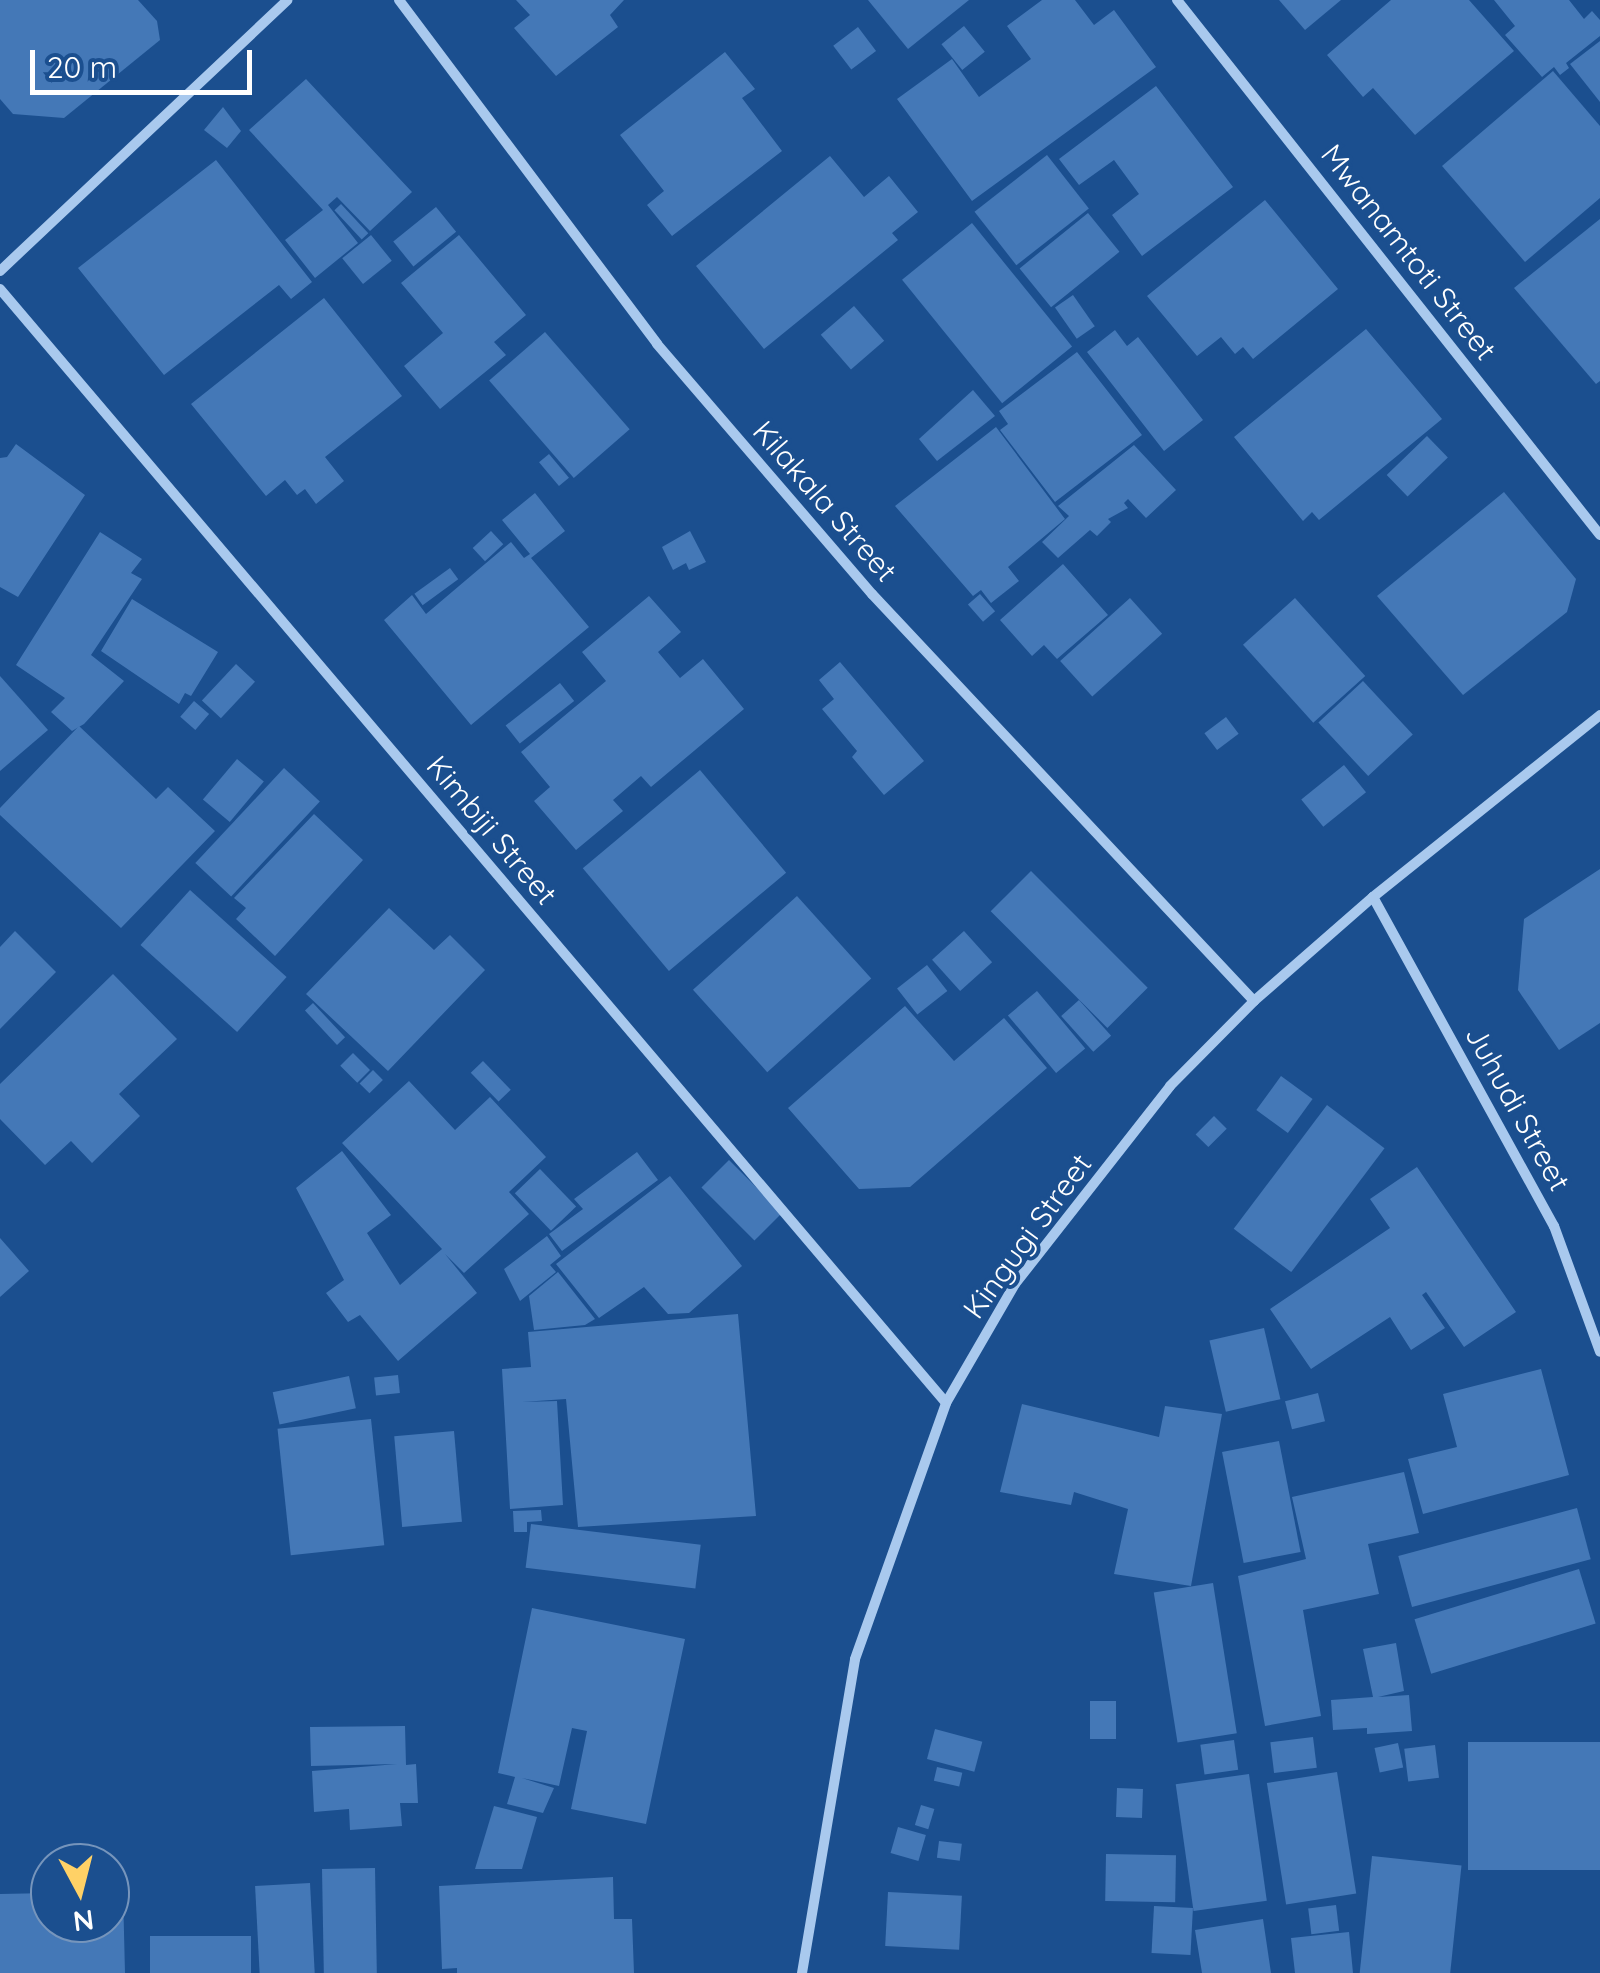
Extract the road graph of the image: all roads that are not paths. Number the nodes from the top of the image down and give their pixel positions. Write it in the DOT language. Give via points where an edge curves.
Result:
graph roads {
  1 [pos="288,0"];
  2 [pos="398,0"];
  3 [pos="1177,0"];
  4 [pos="0,271"];
  5 [pos="0,289"];
  6 [pos="1600,535"];
  7 [pos="1600,716"];
  8 [pos="1373,897"];
  9 [pos="1254,1001"];
  10 [pos="1600,1352"];
  11 [pos="946,1403"];
  12 [pos="802,1973"];
  1 -- 4 [label="street"];
  2 -- 9 [label="street, Kilakala Street" via="656,344 872,594"];
  3 -- 6 [label="street, Mwanamtoti Street"];
  5 -- 11 [label="street, Kimbiji Street"];
  7 -- 8 [label="street, Kingugi Street"];
  8 -- 9 [label="street, Kingugi Street"];
  8 -- 10 [label="street, Juhudi Street" via="1554,1226"];
  9 -- 11 [label="street, Kingugi Street" via="1170,1086 1015,1284"];
  11 -- 12 [label="street, Kingugi Street" via="856,1659"];
}
